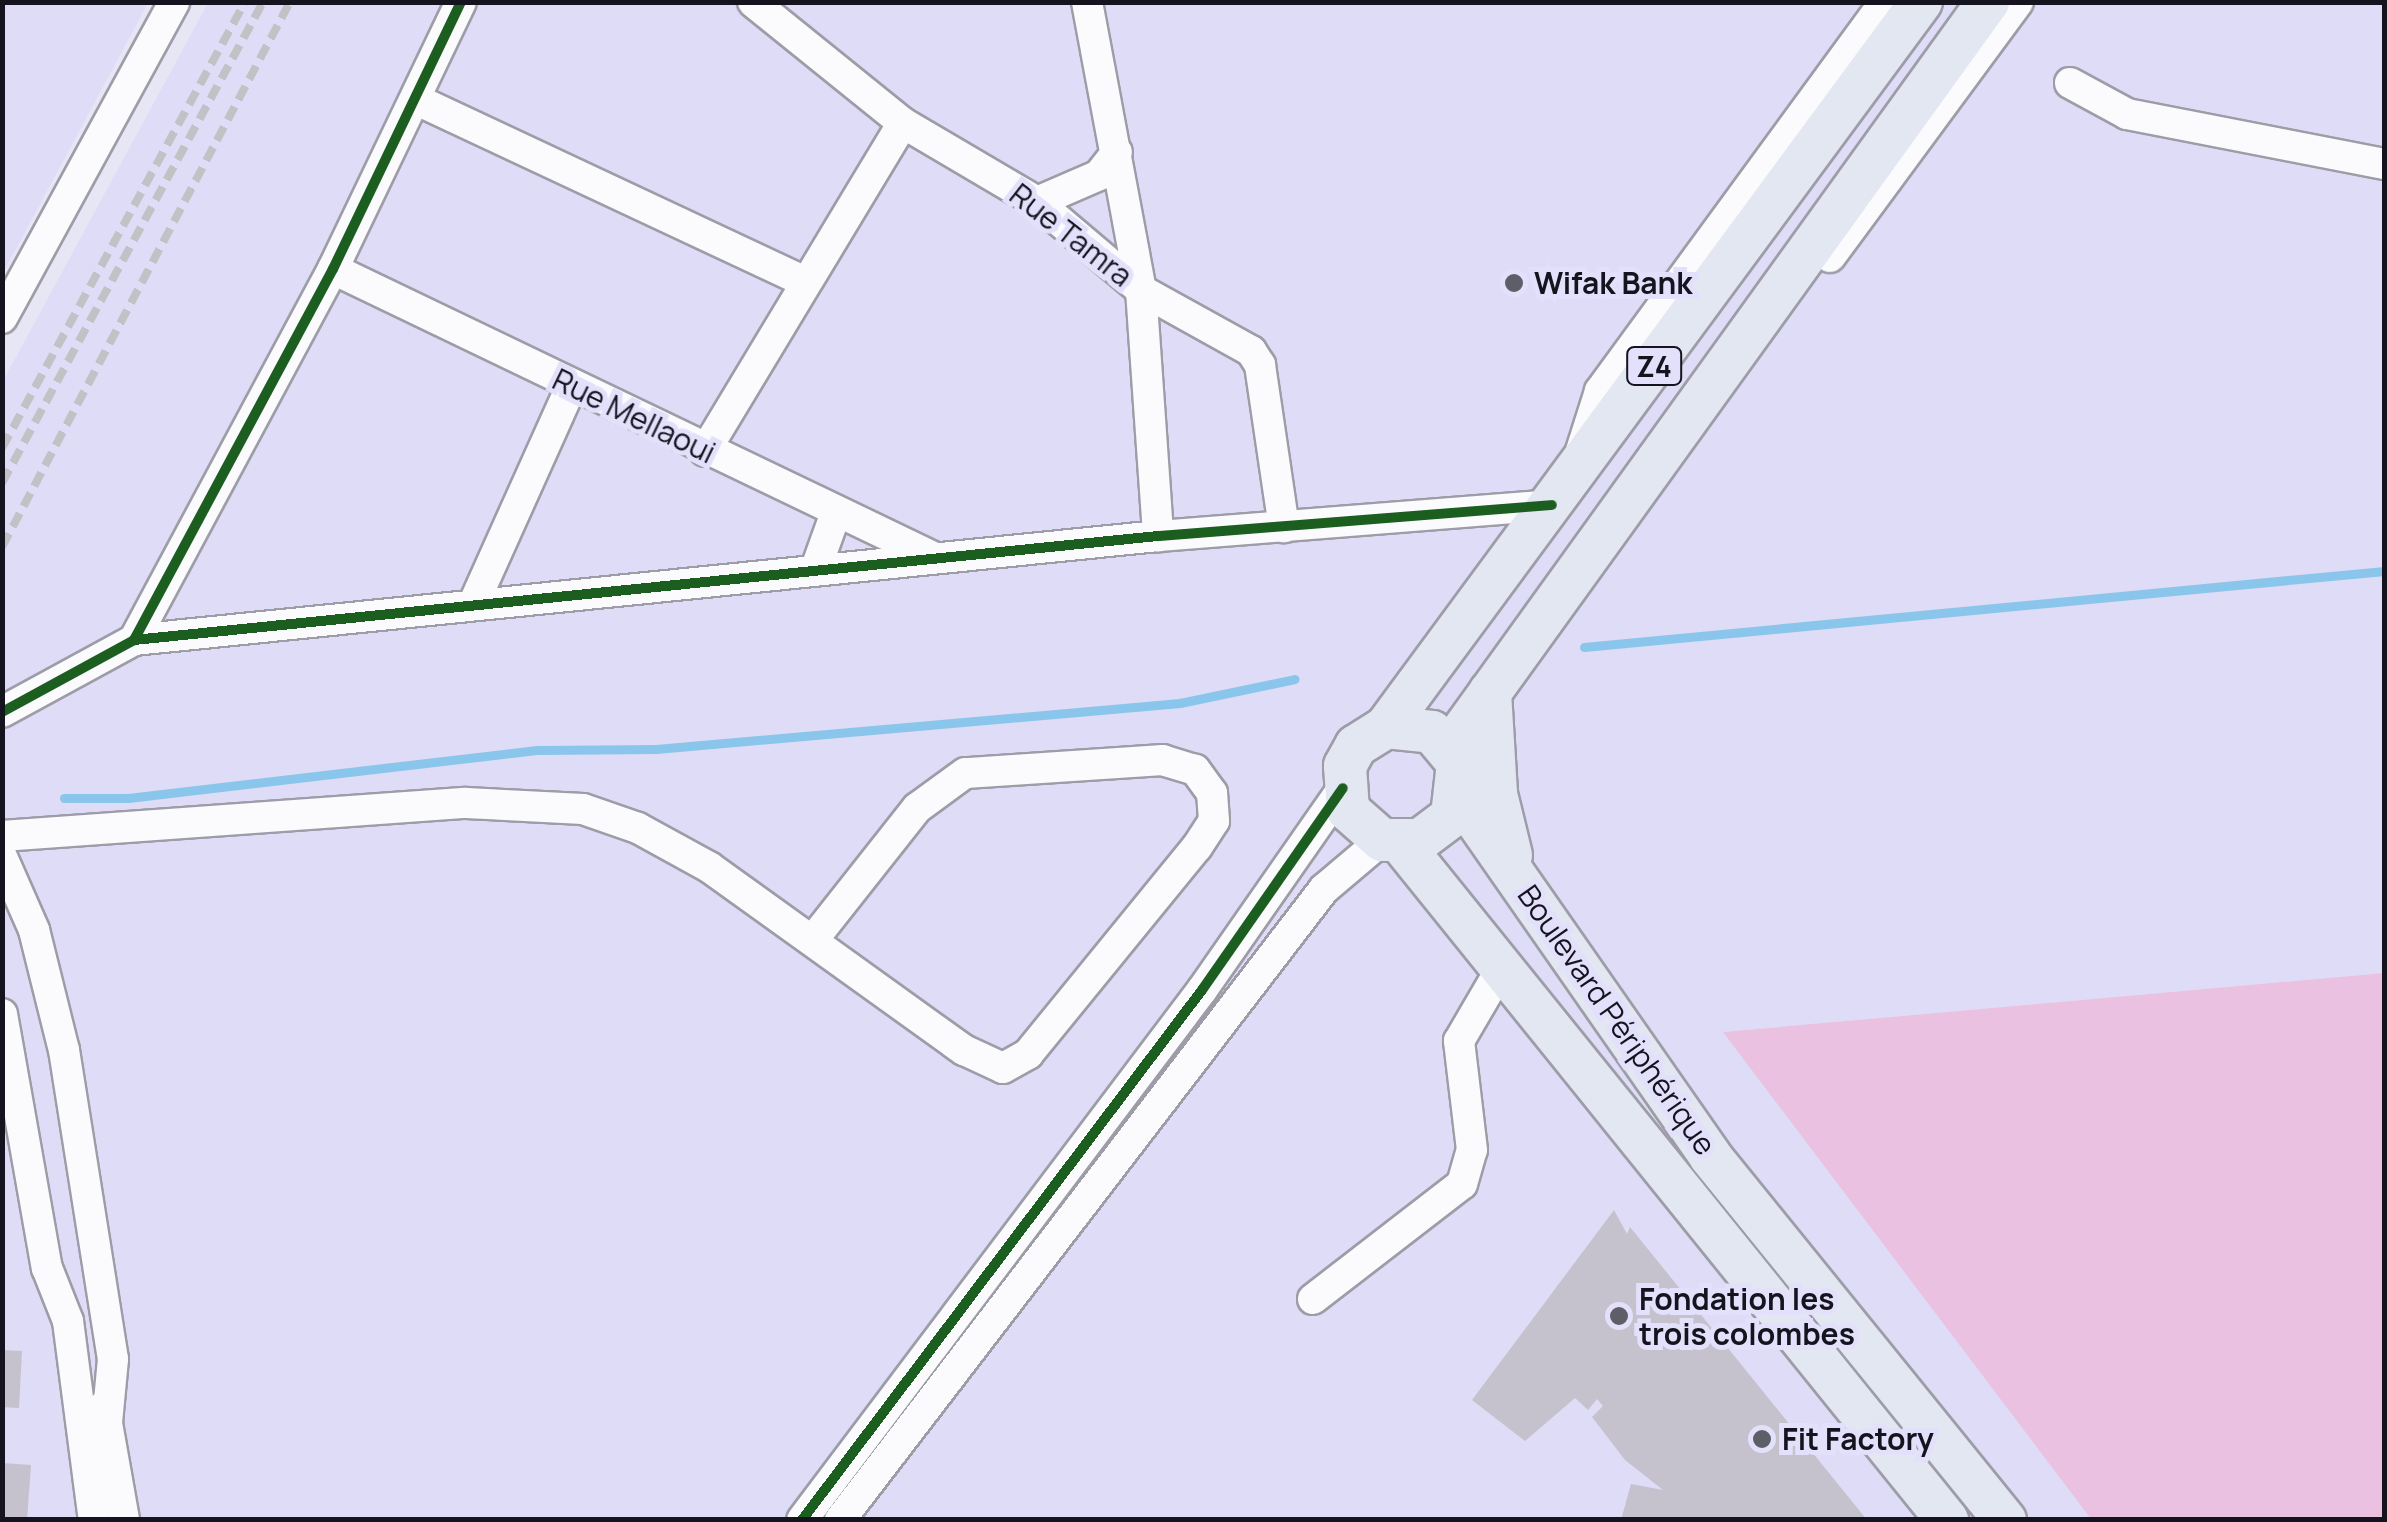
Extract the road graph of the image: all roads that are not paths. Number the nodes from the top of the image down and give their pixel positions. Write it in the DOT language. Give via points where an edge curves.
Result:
graph roads {
  1 [pos="174,2"];
  2 [pos="462,2"];
  3 [pos="753,2"];
  4 [pos="1087,2"];
  5 [pos="1884,2"];
  6 [pos="1921,2"];
  7 [pos="1988,2"];
  8 [pos="2018,2"];
  9 [pos="2070,84"];
  10 [pos="417,100"];
  11 [pos="902,123"];
  12 [pos="1117,152"];
  13 [pos="2384,164"];
  14 [pos="1037,202"];
  15 [pos="333,269"];
  16 [pos="801,280"];
  17 [pos="1141,290"];
  18 [pos="2,318"];
  19 [pos="572,385"];
  20 [pos="705,450"];
  21 [pos="1564,488"];
  22 [pos="835,515"];
  23 [pos="1284,527"];
  24 [pos="1158,536"];
  25 [pos="938,559"];
  26 [pos="815,571"];
  27 [pos="473,605"];
  28 [pos="134,640"];
  29 [pos="1518,647"];
  30 [pos="1490,692"];
  31 [pos="2,712"];
  32 [pos="1386,726"];
  33 [pos="1450,748"];
  34 [pos="1342,788"];
  35 [pos="1460,797"];
  36 [pos="2,836"];
  37 [pos="1391,842"];
  38 [pos="2,857"];
  39 [pos="1519,879"];
  40 [pos="815,938"];
  41 [pos="1504,964"];
  42 [pos="2,1014"];
  43 [pos="1313,1299"];
  44 [pos="68,1321"];
  45 [pos="106,1422"];
  46 [pos="94,1520"];
  47 [pos="124,1520"];
  48 [pos="802,1520"];
  49 [pos="840,1520"];
  50 [pos="1946,1520"];
  51 [pos="2005,1520"];
  1 -- 18 [label="street"];
  2 -- 10 [label="street"];
  3 -- 11 [label="street, Rue Tamra"];
  4 -- 12 [label="street"];
  5 -- 21 [label="street" via="1600,390"];
  6 -- 21 [label="highway, Z4"];
  7 -- 29 [label="highway, Z4"];
  8 -- 29 [label="street" via="1559,624 1536,648"];
  9 -- 13 [label="street" via="2127,114"];
  10 -- 15 [label="street"];
  10 -- 16 [label="street"];
  11 -- 14 [label="street, Rue Tamra"];
  11 -- 16 [label="street"];
  12 -- 14 [label="street" via="1099,175"];
  12 -- 17 [label="street"];
  14 -- 17 [label="street, Rue Tamra"];
  15 -- 19 [label="street, Rue Mellaoui"];
  15 -- 28 [label="street"];
  16 -- 20 [label="street"];
  17 -- 23 [label="street, Rue Tamra" via="1233,339 1260,365"];
  17 -- 24 [label="street"];
  19 -- 20 [label="street, Rue Mellaoui"];
  19 -- 27 [label="street"];
  20 -- 22 [label="street, Rue Mellaoui"];
  21 -- 23 [label="street"];
  21 -- 32 [label="highway, Z4"];
  22 -- 25 [label="street, Rue Mellaoui"];
  22 -- 26 [label="street"];
  23 -- 24 [label="street"];
  24 -- 25 [label="street"];
  25 -- 26 [label="street"];
  26 -- 27 [label="street"];
  27 -- 28 [label="street"];
  28 -- 31 [label="street"];
  29 -- 30 [label="highway, Z4"];
  30 -- 33 [label="highway, Z4"];
  30 -- 39 [label="highway" via="1496,794"];
  32 -- 33 [label="highway" via="1420,728"];
  32 -- 34 [label="highway" via="1356,746"];
  33 -- 35 [label="highway"];
  34 -- 37 [label="highway" via="1362,828"];
  34 -- 48 [label="street" via="1202,990"];
  35 -- 37 [label="highway" via="1438,830"];
  35 -- 39 [label="highway, Boulevard Périphérique"];
  36 -- 40 [label="street" via="466,803 554,805 638,828"];
  37 -- 41 [label="highway, Boulevard Périphérique"];
  37 -- 49 [label="street" via="1316,900"];
  38 -- 45 [label="street" via="34,930 64,1050 113,1359"];
  39 -- 51 [label="highway, Boulevard Périphérique" via="1710,1156"];
  40 -- 40 [label="street" via="964,1050 1010,1068 1198,846 1214,821 1212,793 1195,770 1163,760 965,773 916,808"];
  41 -- 43 [label="street" via="1460,1041 1472,1150 1462,1184"];
  41 -- 50 [label="highway, Boulevard Périphérique"];
  42 -- 44 [label="street" via="47,1268"];
  44 -- 45 [label="street" via="90,1338"];
  44 -- 46 [label="street"];
  45 -- 47 [label="street"];
}
